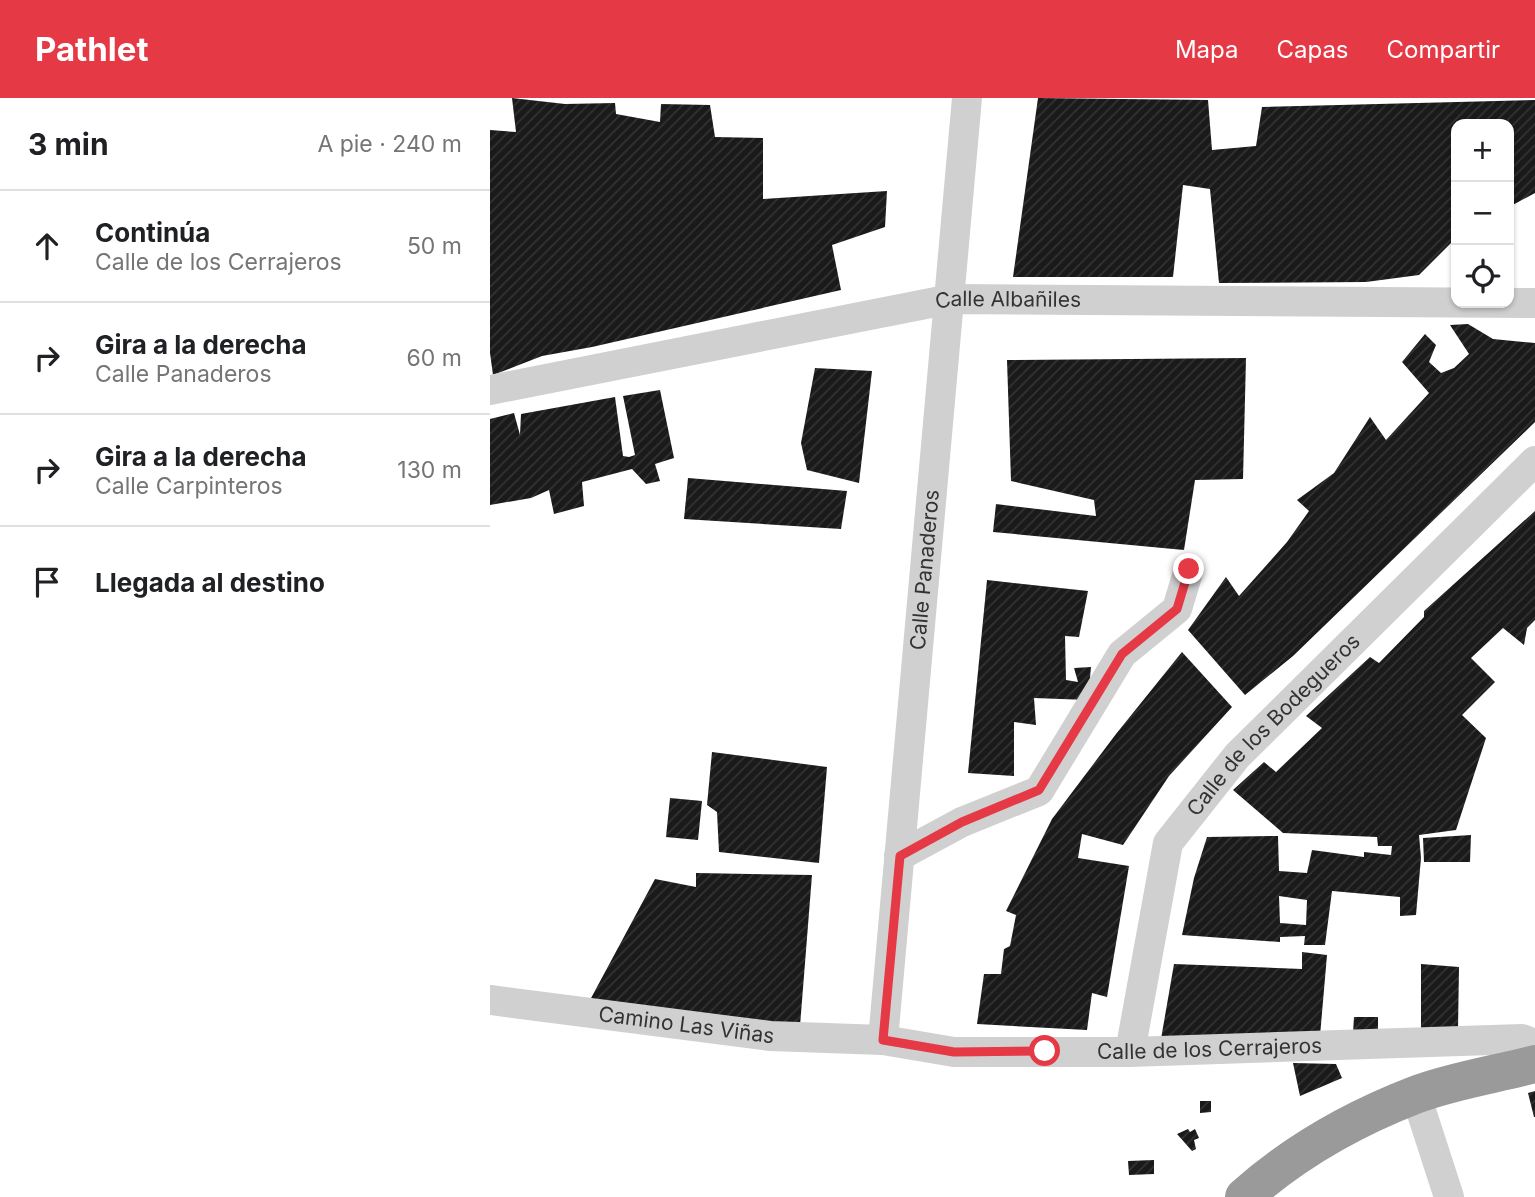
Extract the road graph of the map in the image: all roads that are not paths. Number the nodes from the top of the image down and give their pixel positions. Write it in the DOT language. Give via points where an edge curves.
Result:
graph roads {
  1 [pos="967,98"];
  2 [pos="951,299"];
  3 [pos="1535,303"];
  4 [pos="490,390"];
  5 [pos="1535,461"];
  6 [pos="1189,569"];
  7 [pos="900,856"];
  8 [pos="490,1000"];
  9 [pos="883,1040"];
  10 [pos="1535,1045"];
  11 [pos="1129,1052"];
  12 [pos="1535,1064"];
  13 [pos="1416,1095"];
  14 [pos="1244,1197"];
  15 [pos="1449,1197"];
  1 -- 2 [label="street, Calle Panaderos"];
  2 -- 3 [label="street, Calle Albañiles"];
  2 -- 4 [label="street, Calle Albañiles"];
  2 -- 7 [label="street, Calle Panaderos"];
  5 -- 11 [label="street, Calle de los Bodegueros" via="1237,756 1168,843"];
  6 -- 7 [label="street" via="1177,609 1122,654 1039,790 962,822"];
  7 -- 9 [label="street, Calle Panaderos"];
  8 -- 9 [label="street, Camino Las Viñas" via="770,1036"];
  9 -- 11 [label="street, Calle de los Cerrajeros" via="954,1052"];
  10 -- 11 [label="street, Calle de los Cerrajeros" via="1522,1040"];
  12 -- 13 [label="highway"];
  13 -- 14 [label="highway" via="1330,1135"];
  13 -- 15 [label="street"];
}
